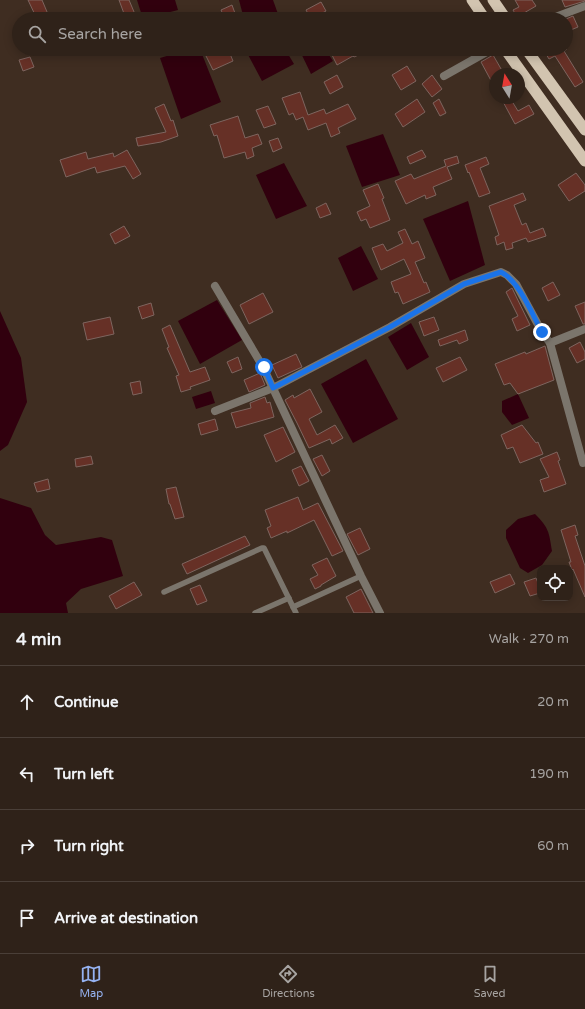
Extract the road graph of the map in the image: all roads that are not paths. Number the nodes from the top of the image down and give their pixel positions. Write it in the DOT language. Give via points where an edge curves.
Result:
graph roads {
  1 [pos="472,0"];
  2 [pos="493,0"];
  3 [pos="585,6"];
  4 [pos="480,12"];
  5 [pos="501,12"];
  6 [pos="569,12"];
  7 [pos="480,56"];
  8 [pos="511,56"];
  9 [pos="531,56"];
  10 [pos="444,76"];
  11 [pos="585,130"];
  12 [pos="585,161"];
  13 [pos="216,286"];
  14 [pos="585,329"];
  15 [pos="550,343"];
  16 [pos="273,388"];
  17 [pos="215,411"];
  18 [pos="583,463"];
  19 [pos="361,576"];
  20 [pos="164,592"];
  21 [pos="289,598"];
  22 [pos="293,607"];
  23 [pos="255,613"];
  24 [pos="296,613"];
  25 [pos="380,613"];
  1 -- 4 [label="highway"];
  2 -- 5 [label="highway"];
  3 -- 6 [label="street"];
  7 -- 10 [label="street"];
  8 -- 12 [label="highway"];
  9 -- 11 [label="highway"];
  13 -- 16 [label="street" via="264,367"];
  14 -- 15 [label="street"];
  15 -- 16 [label="street" via="516,284 501,272 464,284 390,327"];
  15 -- 18 [label="street"];
  16 -- 17 [label="street"];
  16 -- 19 [label="street"];
  19 -- 22 [label="lane"];
  19 -- 25 [label="street"];
  20 -- 21 [label="lane" via="262,548 266,550"];
  21 -- 22 [label="lane"];
  21 -- 23 [label="lane"];
  22 -- 24 [label="lane"];
}
